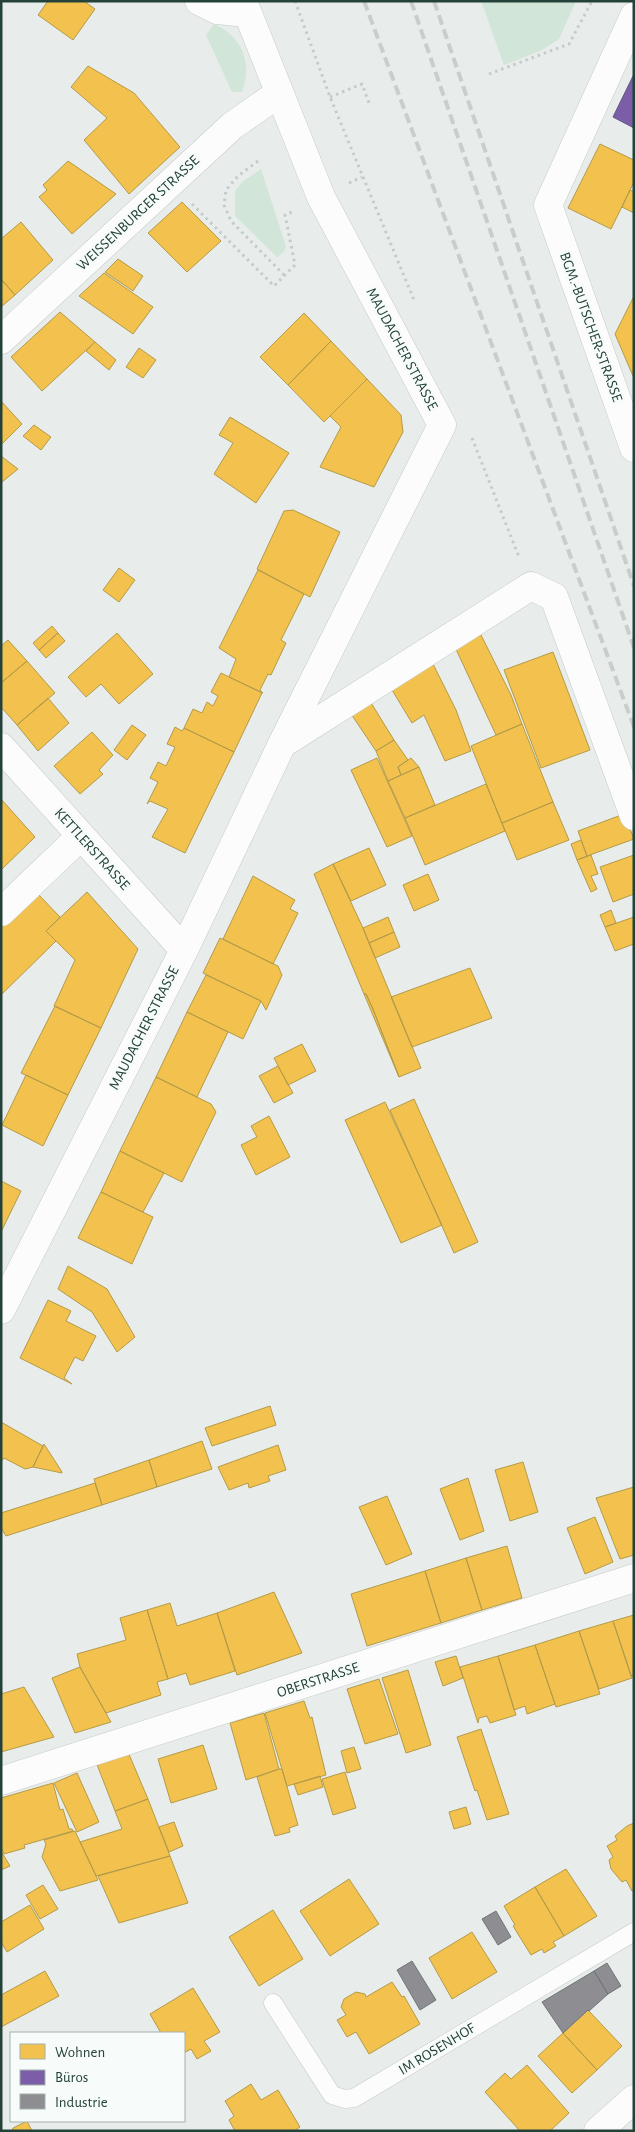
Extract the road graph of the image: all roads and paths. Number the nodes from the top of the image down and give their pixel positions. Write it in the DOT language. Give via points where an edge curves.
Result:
graph roads {
  1 [pos="199,1"];
  2 [pos="295,1"];
  3 [pos="592,1"];
  4 [pos="246,7"];
  5 [pos="634,17"];
  6 [pos="488,74"];
  7 [pos="279,93"];
  8 [pos="369,103"];
  9 [pos="258,160"];
  10 [pos="188,200"];
  11 [pos="1,340"];
  12 [pos="634,448"];
  13 [pos="282,744"];
  14 [pos="1,747"];
  15 [pos="634,816"];
  16 [pos="81,836"];
  17 [pos="1,912"];
  18 [pos="184,950"];
  19 [pos="1,1310"];
  20 [pos="634,1578"];
  21 [pos="1,1781"];
  22 [pos="634,1932"];
  23 [pos="274,2003"];
  24 [pos="634,2099"];
  25 [pos="598,2131"];
  1 -- 4 [label="street" via="218,10"];
  2 -- 8 [label="path" via="330,97 362,84"];
  3 -- 6 [label="path" via="569,44"];
  4 -- 7 [label="street, MAUDACHER STRASSE"];
  5 -- 12 [label="street, BGM.-BUTSCHER-STRASSE" via="548,205"];
  7 -- 11 [label="street, WEISSENBURGER STRASSE" via="232,126"];
  7 -- 13 [label="street, MAUDACHER STRASSE" via="321,197 442,425"];
  9 -- 10 [label="path" via="226,190 224,204 231,221 285,276 274,286"];
  13 -- 15 [label="street" via="531,586 554,597"];
  13 -- 18 [label="street, MAUDACHER STRASSE"];
  14 -- 16 [label="street, KETTLERSTRASSE"];
  16 -- 17 [label="street"];
  16 -- 18 [label="street, KETTLERSTRASSE"];
  18 -- 19 [label="street, MAUDACHER STRASSE"];
  20 -- 21 [label="street, OBERSTRASSE"];
  22 -- 23 [label="lane, IM ROSENHOF" via="354,2098 332,2095"];
  24 -- 25 [label="street"];
}
